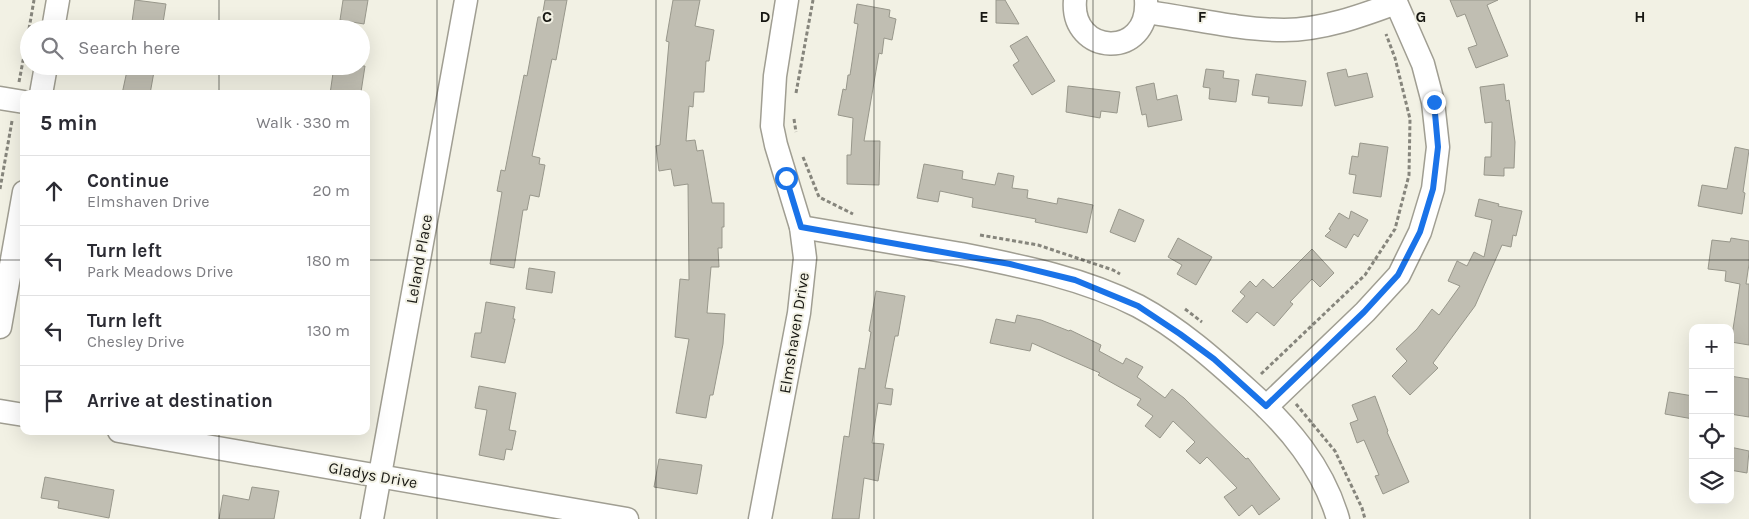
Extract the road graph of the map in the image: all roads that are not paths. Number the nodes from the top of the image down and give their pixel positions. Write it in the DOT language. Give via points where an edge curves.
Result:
graph roads {
  1 [pos="58,0"];
  2 [pos="466,0"];
  3 [pos="787,0"];
  4 [pos="1075,0"];
  5 [pos="1389,5"];
  6 [pos="1147,6"];
  7 [pos="55,20"];
  8 [pos="44,75"];
  9 [pos="42,90"];
  10 [pos="0,98"];
  11 [pos="20,101"];
  12 [pos="20,214"];
  13 [pos="801,227"];
  14 [pos="0,326"];
  15 [pos="1266,406"];
  16 [pos="0,411"];
  17 [pos="20,414"];
  18 [pos="142,435"];
  19 [pos="379,476"];
  20 [pos="372,519"];
  21 [pos="627,519"];
  22 [pos="760,519"];
  23 [pos="1338,519"];
  1 -- 7 [label="street"];
  2 -- 19 [label="street, Leland Place"];
  3 -- 13 [label="street, Elmshaven Drive" via="774,76 772,126"];
  4 -- 6 [label="street" via="1074,10 1080,27 1093,39 1104,43 1128,40 1144,23"];
  5 -- 6 [label="street" via="1338,23 1285,30 1242,26"];
  5 -- 15 [label="street" via="1423,64 1434,102 1438,147 1433,189 1420,232 1398,275"];
  8 -- 9 [label="street"];
  10 -- 11 [label="street"];
  12 -- 14 [label="street"];
  13 -- 15 [label="street" via="1010,264 1075,280 1138,306 1214,359"];
  13 -- 22 [label="street, Elmshaven Drive" via="806,258 799,313"];
  15 -- 23 [label="street" via="1304,450 1322,479"];
  16 -- 17 [label="street"];
  18 -- 19 [label="street, Gladys Drive"];
  19 -- 20 [label="street, Leland Place"];
  19 -- 21 [label="street, Gladys Drive"];
}
